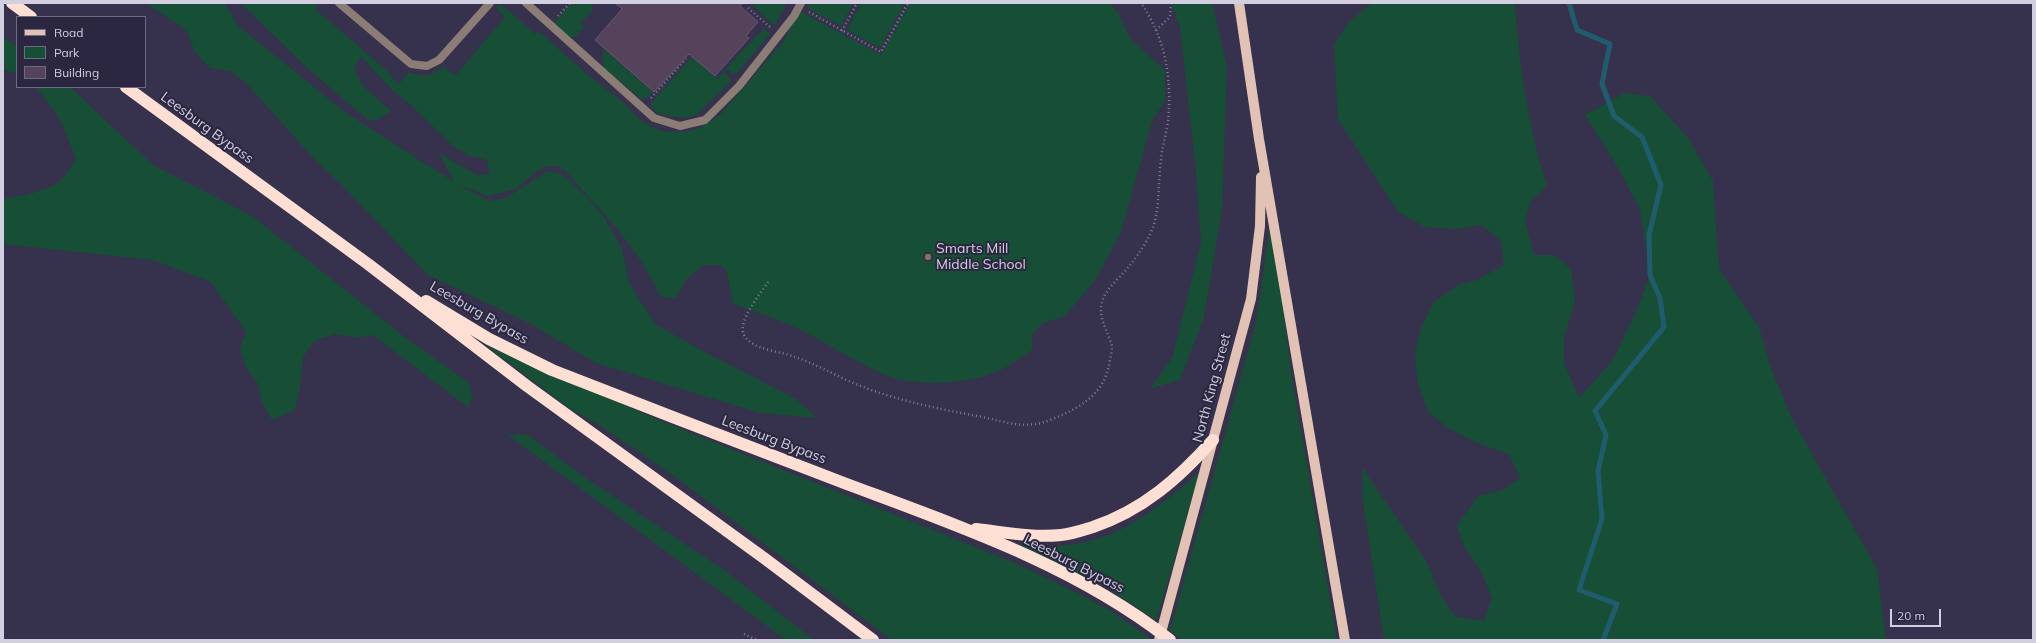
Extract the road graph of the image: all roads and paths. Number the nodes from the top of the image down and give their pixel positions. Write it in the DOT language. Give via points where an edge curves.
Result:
graph roads {
  1 [pos="12,3"];
  2 [pos="340,3"];
  3 [pos="490,3"];
  4 [pos="527,3"];
  5 [pos="570,3"];
  6 [pos="857,3"];
  7 [pos="908,3"];
  8 [pos="1141,3"];
  9 [pos="1171,3"];
  10 [pos="1239,3"];
  11 [pos="800,5"];
  12 [pos="748,8"];
  13 [pos="30,16"];
  14 [pos="551,24"];
  15 [pos="1156,30"];
  16 [pos="842,31"];
  17 [pos="779,35"];
  18 [pos="686,59"];
  19 [pos="127,88"];
  20 [pos="642,107"];
  21 [pos="1259,139"];
  22 [pos="368,264"];
  23 [pos="768,282"];
  24 [pos="1213,440"];
  25 [pos="963,527"];
  26 [pos="744,634"];
  27 [pos="1163,638"];
  28 [pos="757,640"];
  29 [pos="872,640"];
  30 [pos="1345,640"];
  1 -- 13 [label="highway"];
  2 -- 3 [label="lane" via="411,64 426,66 439,60"];
  4 -- 14 [label="lane"];
  5 -- 14 [label="path"];
  6 -- 16 [label="path"];
  7 -- 16 [label="path" via="881,52"];
  8 -- 15 [label="path"];
  9 -- 15 [label="path" via="1170,17"];
  10 -- 21 [label="main road, North King Street"];
  11 -- 16 [label="path"];
  11 -- 17 [label="lane"];
  12 -- 17 [label="path"];
  14 -- 20 [label="lane"];
  15 -- 23 [label="path" via="1164,49 1169,82 1168,122 1154,224 1130,265 1104,295 1100,308 1101,321 1112,346 1109,367 1095,394 1078,408 1047,421 1017,426 902,401 795,357 755,345 743,333 743,326"];
  17 -- 20 [label="lane" via="739,86 705,120 680,126 654,118"];
  18 -- 20 [label="path"];
  19 -- 22 [label="highway, Leesburg Bypass"];
  21 -- 24 [label="main road, North King Street" via="1262,198 1255,274 1251,299"];
  21 -- 30 [label="main road, North King Street"];
  22 -- 25 [label="highway, Leesburg Bypass" via="489,340 552,370"];
  22 -- 29 [label="highway, Leesburg Bypass" via="527,386 764,558"];
  24 -- 25 [label="highway" via="1187,469 1163,490 1140,506 1109,522 1062,535 1030,536"];
  24 -- 27 [label="main road, North King Street"];
  25 -- 27 [label="highway, Leesburg Bypass" via="1058,570 1114,600"];
  26 -- 28 [label="path"];
}
